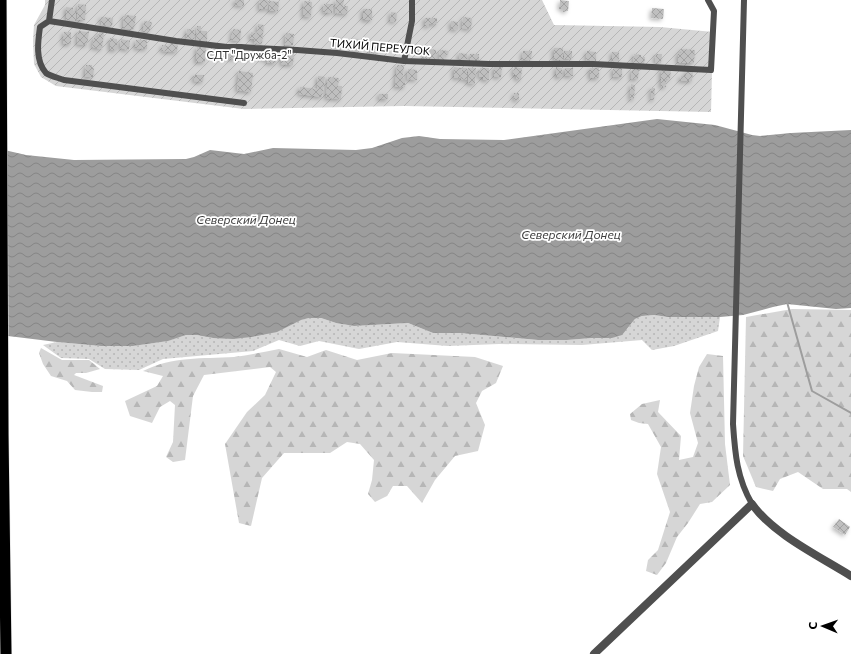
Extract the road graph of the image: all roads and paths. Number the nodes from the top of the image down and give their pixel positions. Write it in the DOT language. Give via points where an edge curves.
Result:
graph roads {
  1 [pos="1,0"];
  2 [pos="52,0"];
  3 [pos="412,0"];
  4 [pos="708,0"];
  5 [pos="744,0"];
  6 [pos="49,21"];
  7 [pos="404,61"];
  8 [pos="244,103"];
  9 [pos="752,504"];
  10 [pos="851,576"];
  11 [pos="6,654"];
  12 [pos="594,654"];
  1 -- 11 [label="highway"];
  2 -- 6 [label="street"];
  3 -- 7 [label="street" via="412,20"];
  4 -- 7 [label="street, ТИХИЙ ПЕРЕУЛОК" via="714,10 711,70 593,64"];
  5 -- 9 [label="street" via="734,448 743,489"];
  6 -- 7 [label="street, ТИХИЙ ПЕРЕУЛОК" via="227,47 297,50"];
  6 -- 8 [label="street" via="40,27 38,45 40,62 47,74 64,80"];
  9 -- 10 [label="street" via="759,513 792,539"];
  9 -- 12 [label="street"];
}
